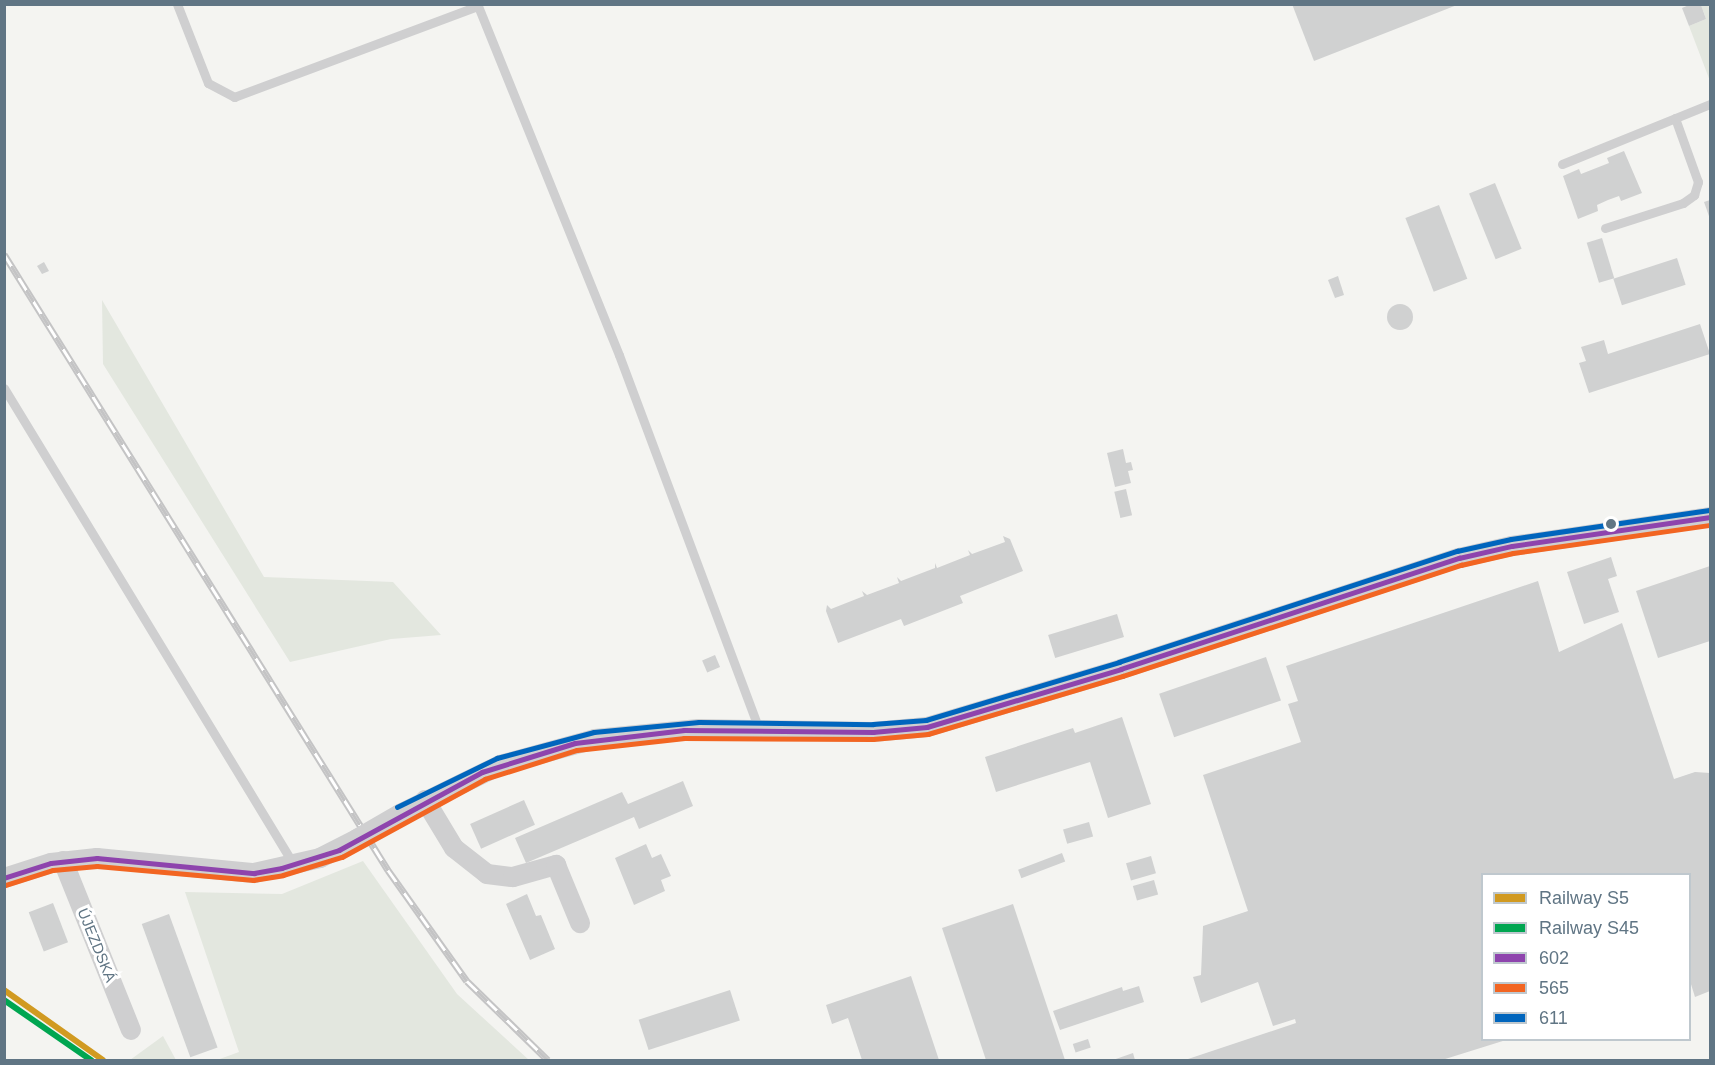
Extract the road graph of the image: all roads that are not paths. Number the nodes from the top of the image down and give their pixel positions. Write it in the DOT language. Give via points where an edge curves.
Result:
graph roads {
  1 [pos="177,4"];
  2 [pos="1710,104"];
  3 [pos="1675,118"];
  4 [pos="1562,165"];
  5 [pos="1605,228"];
  6 [pos="4,388"];
  7 [pos="1710,517"];
  8 [pos="759,730"];
  9 [pos="425,800"];
  10 [pos="63,861"];
  11 [pos="294,865"];
  12 [pos="4,878"];
  13 [pos="580,923"];
  14 [pos="132,1030"];
  1 -- 8 [label="lane" via="208,83 234,96 478,6 619,355"];
  2 -- 3 [label="lane"];
  3 -- 4 [label="lane"];
  3 -- 5 [label="lane" via="1698,182 1694,195 1683,203"];
  6 -- 11 [label="lane"];
  7 -- 8 [label="street" via="1512,546 1459,558 1121,669 927,727 891,732"];
  8 -- 9 [label="street" via="657,732 575,743 500,765"];
  9 -- 11 [label="street, bridge" via="329,854"];
  9 -- 13 [label="street" via="454,848 487,874 513,877 556,865"];
  10 -- 11 [label="street" via="122,858 254,873"];
  10 -- 12 [label="street"];
  10 -- 14 [label="street, ÚJEZDSKÁ"];
}
